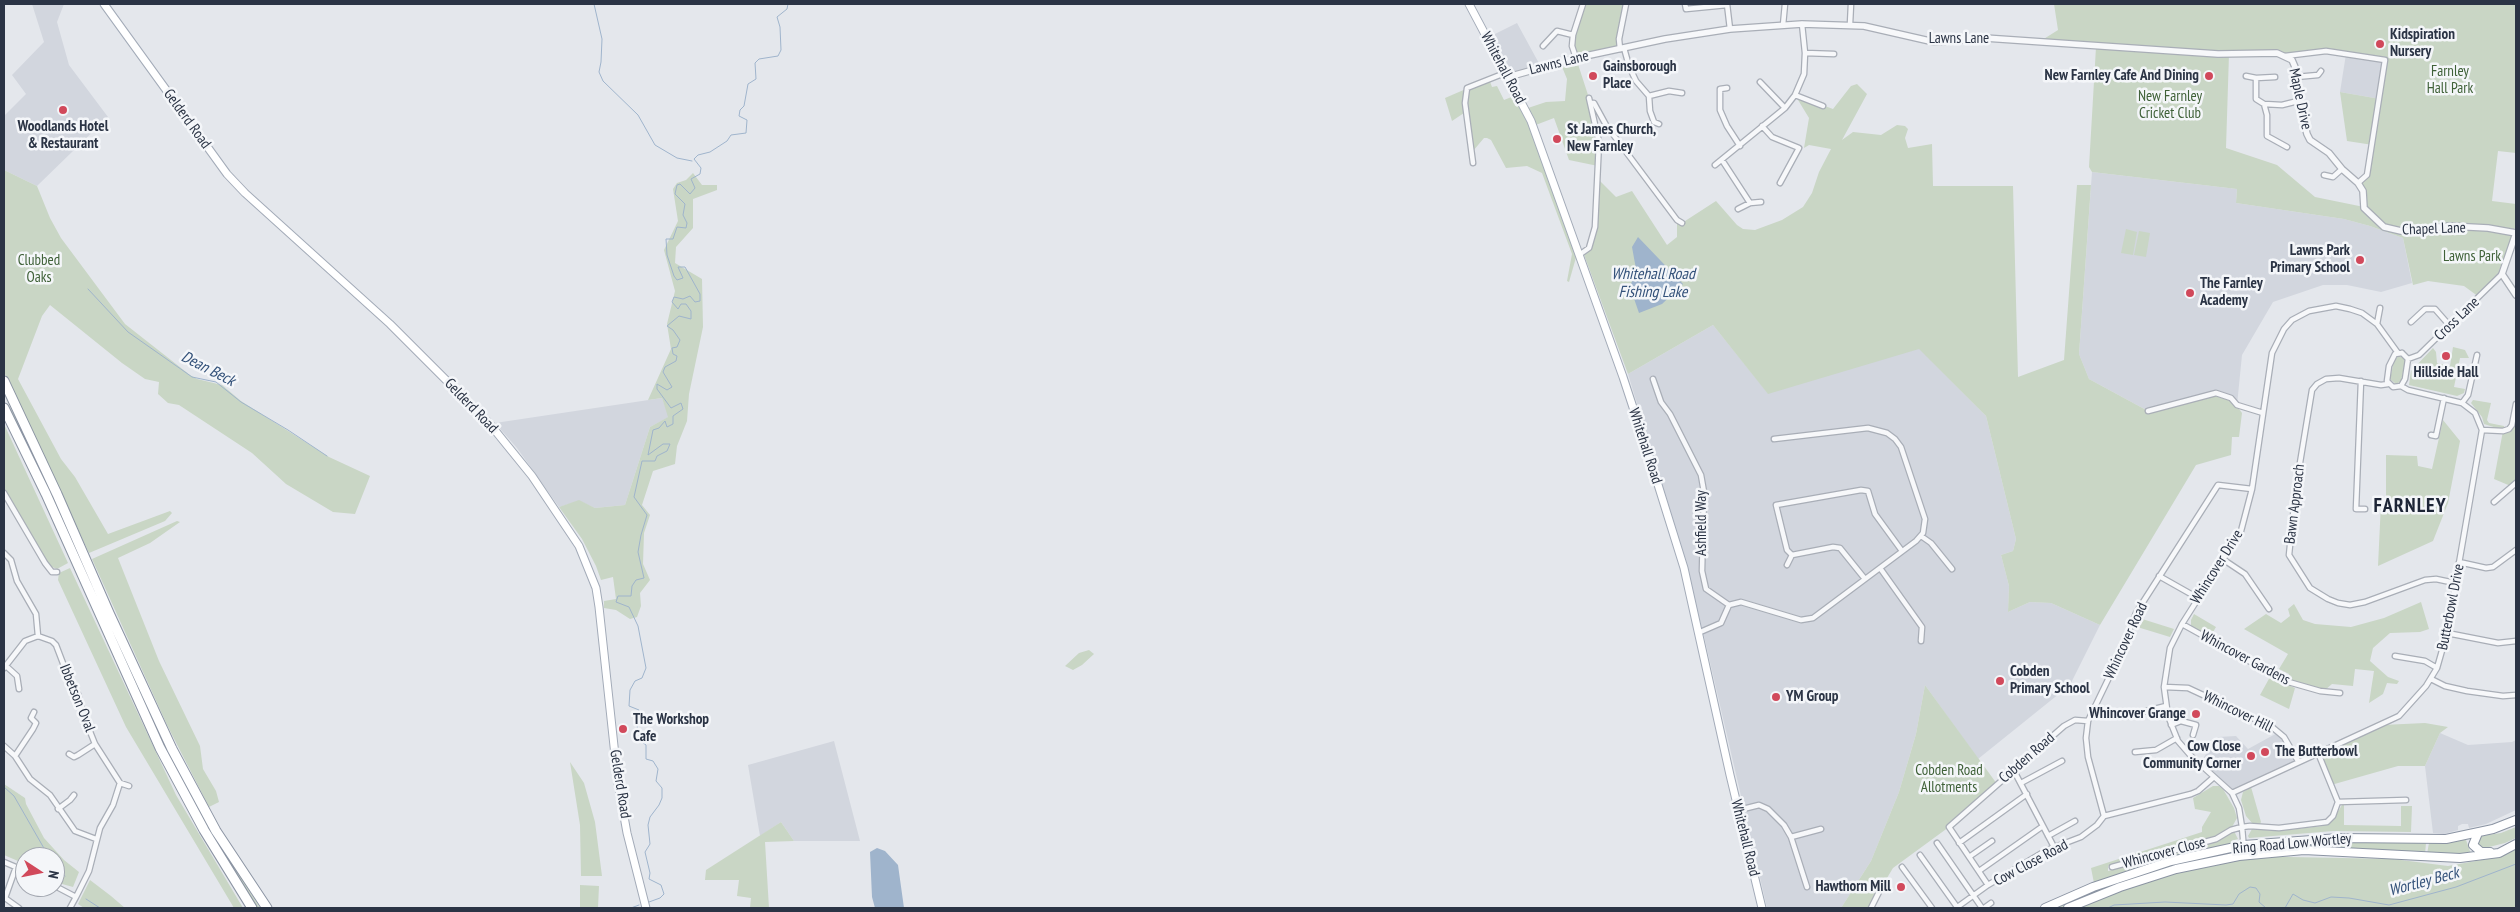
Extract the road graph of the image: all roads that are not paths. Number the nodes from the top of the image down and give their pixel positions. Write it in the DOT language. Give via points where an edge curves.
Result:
graph roads {
  1 [pos="104,4"];
  2 [pos="1470,4"];
  3 [pos="1583,4"];
  4 [pos="1626,4"];
  5 [pos="1685,4"];
  6 [pos="1727,4"];
  7 [pos="1785,4"];
  8 [pos="1851,4"];
  9 [pos="1802,24"];
  10 [pos="1850,24"];
  11 [pos="1783,25"];
  12 [pos="1730,29"];
  13 [pos="1573,34"];
  14 [pos="1543,46"];
  15 [pos="1622,48"];
  16 [pos="1805,53"];
  17 [pos="2285,56"];
  18 [pos="1576,58"];
  19 [pos="1831,61"];
  20 [pos="1507,75"];
  21 [pos="2246,76"];
  22 [pos="2275,77"];
  23 [pos="2296,77"];
  24 [pos="2256,78"];
  25 [pos="1760,82"];
  26 [pos="2320,82"];
  27 [pos="1727,88"];
  28 [pos="1682,93"];
  29 [pos="1796,94"];
  30 [pos="1649,96"];
  31 [pos="2298,101"];
  32 [pos="2264,104"];
  33 [pos="1823,106"];
  34 [pos="1785,108"];
  35 [pos="1659,124"];
  36 [pos="1762,126"];
  37 [pos="1740,146"];
  38 [pos="2287,147"];
  39 [pos="1722,160"];
  40 [pos="1473,163"];
  41 [pos="1715,165"];
  42 [pos="2342,169"];
  43 [pos="2324,175"];
  44 [pos="1780,183"];
  45 [pos="2358,183"];
  46 [pos="1761,202"];
  47 [pos="1750,203"];
  48 [pos="1738,209"];
  49 [pos="1682,223"];
  50 [pos="2516,233"];
  51 [pos="1579,255"];
  52 [pos="2502,274"];
  53 [pos="2516,295"];
  54 [pos="2380,308"];
  55 [pos="2411,322"];
  56 [pos="2377,324"];
  57 [pos="2450,326"];
  58 [pos="2398,353"];
  59 [pos="2476,356"];
  60 [pos="2408,359"];
  61 [pos="1653,379"];
  62 [pos="4,382"];
  63 [pos="2361,382"];
  64 [pos="2388,384"];
  65 [pos="2401,386"];
  66 [pos="2444,398"];
  67 [pos="2462,403"];
  68 [pos="2516,404"];
  69 [pos="4,408"];
  70 [pos="2148,411"];
  71 [pos="2263,412"];
  72 [pos="2482,430"];
  73 [pos="2431,435"];
  74 [pos="1774,440"];
  75 [pos="2516,483"];
  76 [pos="2252,489"];
  77 [pos="4,493"];
  78 [pos="2494,502"];
  79 [pos="2365,510"];
  80 [pos="1921,536"];
  81 [pos="2516,550"];
  82 [pos="1902,551"];
  83 [pos="4,553"];
  84 [pos="1792,554"];
  85 [pos="2224,560"];
  86 [pos="2459,562"];
  87 [pos="1787,565"];
  88 [pos="1880,568"];
  89 [pos="1952,569"];
  90 [pos="57,572"];
  91 [pos="2159,576"];
  92 [pos="1864,579"];
  93 [pos="2455,583"];
  94 [pos="2198,598"];
  95 [pos="1730,605"];
  96 [pos="2268,609"];
  97 [pos="2182,624"];
  98 [pos="1698,633"];
  99 [pos="2447,634"];
  100 [pos="38,636"];
  101 [pos="1921,642"];
  102 [pos="2516,642"];
  103 [pos="2395,656"];
  104 [pos="5,667"];
  105 [pos="2437,668"];
  106 [pos="2432,679"];
  107 [pos="2164,687"];
  108 [pos="19,689"];
  109 [pos="2340,693"];
  110 [pos="2516,694"];
  111 [pos="2166,706"];
  112 [pos="2094,709"];
  113 [pos="34,712"];
  114 [pos="2088,721"];
  115 [pos="2171,725"];
  116 [pos="2193,734"];
  117 [pos="2177,738"];
  118 [pos="95,744"];
  119 [pos="4,746"];
  120 [pos="2135,752"];
  121 [pos="2318,753"];
  122 [pos="69,754"];
  123 [pos="15,756"];
  124 [pos="2062,761"];
  125 [pos="2298,761"];
  126 [pos="2013,768"];
  127 [pos="2214,777"];
  128 [pos="120,783"];
  129 [pos="2021,783"];
  130 [pos="129,786"];
  131 [pos="2232,793"];
  132 [pos="74,794"];
  133 [pos="2026,794"];
  134 [pos="2406,800"];
  135 [pos="2338,802"];
  136 [pos="58,809"];
  137 [pos="1738,810"];
  138 [pos="2104,816"];
  139 [pos="2516,820"];
  140 [pos="2075,821"];
  141 [pos="2043,826"];
  142 [pos="2242,827"];
  143 [pos="1821,829"];
  144 [pos="2478,833"];
  145 [pos="2048,836"];
  146 [pos="1791,837"];
  147 [pos="96,839"];
  148 [pos="1992,841"];
  149 [pos="1959,843"];
  150 [pos="1937,844"];
  151 [pos="2516,844"];
  152 [pos="2244,845"];
  153 [pos="2054,848"];
  154 [pos="2499,853"];
  155 [pos="2258,854"];
  156 [pos="1920,856"];
  157 [pos="2239,856"];
  158 [pos="1969,857"];
  159 [pos="1902,867"];
  160 [pos="2112,867"];
  161 [pos="15,870"];
  162 [pos="1979,871"];
  163 [pos="1988,885"];
  164 [pos="1807,887"];
  165 [pos="1881,888"];
  166 [pos="65,891"];
  167 [pos="1974,896"];
  168 [pos="76,897"];
  169 [pos="5,901"];
  170 [pos="1991,903"];
  171 [pos="19,908"];
  172 [pos="70,908"];
  173 [pos="252,908"];
  174 [pos="267,908"];
  175 [pos="646,908"];
  176 [pos="1762,908"];
  177 [pos="1871,908"];
  178 [pos="1932,908"];
  179 [pos="1956,908"];
  180 [pos="1983,908"];
  181 [pos="2045,908"];
  182 [pos="2068,908"];
  1 -- 175 [label="main road, Gelderd Road" via="227,174 390,324 489,423 532,476 579,546 598,597 618,783"];
  2 -- 20 [label="main road, Whitehall Road"];
  3 -- 13 [label="street"];
  4 -- 15 [label="street" via="1619,39"];
  5 -- 6 [label="street" via="1686,9"];
  6 -- 12 [label="street"];
  7 -- 11 [label="street"];
  8 -- 10 [label="street"];
  9 -- 10 [label="street, Lawns Lane"];
  9 -- 11 [label="street, Lawns Lane"];
  9 -- 16 [label="street"];
  10 -- 17 [label="street, Lawns Lane" via="1934,42 2003,39 2218,54 2277,53"];
  11 -- 12 [label="street, Lawns Lane"];
  12 -- 15 [label="street, Lawns Lane"];
  13 -- 14 [label="street" via="1557,31"];
  13 -- 18 [label="street"];
  15 -- 18 [label="street, Lawns Lane"];
  15 -- 30 [label="street" via="1636,81"];
  16 -- 19 [label="street" via="1832,54"];
  16 -- 29 [label="street" via="1804,74"];
  17 -- 23 [label="street, Maple Drive" via="2292,60"];
  17 -- 45 [label="street, Lawns Lane" via="2326,51 2384,60 2367,175"];
  18 -- 20 [label="street, Lawns Lane"];
  20 -- 40 [label="street" via="1467,88 1465,102"];
  20 -- 51 [label="main road, Whitehall Road" via="1531,121"];
  21 -- 24 [label="street"];
  22 -- 24 [label="street"];
  23 -- 26 [label="street" via="2319,73"];
  23 -- 31 [label="street, Maple Drive"];
  24 -- 32 [label="street" via="2256,99"];
  25 -- 34 [label="street"];
  27 -- 37 [label="street" via="1718,88 1720,110"];
  28 -- 30 [label="street" via="1669,91"];
  29 -- 33 [label="street"];
  29 -- 34 [label="street"];
  30 -- 35 [label="street" via="1650,111 1654,122"];
  31 -- 32 [label="street" via="2282,105"];
  31 -- 42 [label="street, Maple Drive" via="2310,140 2329,153"];
  32 -- 38 [label="street" via="2268,136"];
  34 -- 36 [label="street"];
  36 -- 37 [label="street"];
  36 -- 44 [label="street" via="1772,137 1799,148"];
  37 -- 39 [label="street"];
  39 -- 41 [label="street"];
  39 -- 47 [label="street"];
  42 -- 43 [label="street" via="2333,176"];
  42 -- 45 [label="street, Maple Drive"];
  45 -- 50 [label="street, Chapel Lane" via="2363,191 2364,208 2376,221 2392,230 2450,226"];
  46 -- 47 [label="street"];
  47 -- 48 [label="street"];
  49 -- 51 [label="street" via="1606,125 1594,102 1590,101 1599,142 1595,227 1589,248"];
  50 -- 52 [label="street"];
  51 -- 98 [label="main road, Whitehall Road" via="1623,377 1681,558"];
  52 -- 53 [label="street"];
  52 -- 57 [label="street, Cross Lane"];
  54 -- 56 [label="street"];
  55 -- 57 [label="street" via="2425,309 2435,308"];
  56 -- 58 [label="street, Whincover Drive"];
  56 -- 71 [label="street, Whincover Drive" via="2362,313 2336,306 2309,311 2292,320 2272,354"];
  57 -- 60 [label="street, Cross Lane" via="2418,355"];
  58 -- 60 [label="street"];
  58 -- 64 [label="street" via="2392,357"];
  59 -- 67 [label="street" via="2468,395"];
  60 -- 65 [label="street"];
  61 -- 95 [label="street, Ashfield Way" via="1661,402 1702,475 1702,572 1706,589"];
  62 -- 174 [label="highway" via="172,749 216,831"];
  63 -- 64 [label="street"];
  63 -- 79 [label="street" via="2356,509"];
  63 -- 93 [label="street, Bawn Approach" via="2326,379 2317,384 2309,399 2289,555 2318,594 2350,605 2425,580"];
  64 -- 65 [label="street" via="2395,388"];
  65 -- 66 [label="street"];
  66 -- 67 [label="street"];
  66 -- 73 [label="street" via="2436,436"];
  67 -- 72 [label="street" via="2475,414"];
  68 -- 72 [label="street" via="2508,429"];
  69 -- 173 [label="highway" via="160,748 204,830"];
  70 -- 71 [label="street" via="2216,393 2231,398 2237,405"];
  71 -- 76 [label="street, Whincover Drive"];
  72 -- 86 [label="street, Butterbowl Drive"];
  74 -- 80 [label="street" via="1868,428 1887,433 1901,447 1925,519"];
  75 -- 78 [label="street"];
  76 -- 85 [label="street, Whincover Drive" via="2241,531"];
  76 -- 91 [label="street, Whincover Road" via="2218,485"];
  77 -- 90 [label="street" via="45,563 52,572"];
  80 -- 82 [label="street"];
  80 -- 89 [label="street"];
  81 -- 86 [label="street" via="2493,567"];
  82 -- 84 [label="street" via="1875,514 1868,491 1861,490 1776,504 1787,550"];
  82 -- 88 [label="street"];
  83 -- 100 [label="street" via="11,560 17,581 36,614"];
  84 -- 87 [label="street"];
  84 -- 92 [label="street" via="1840,548"];
  85 -- 94 [label="street, Whincover Drive"];
  85 -- 96 [label="street" via="2245,574"];
  86 -- 93 [label="street, Butterbowl Drive"];
  88 -- 92 [label="street"];
  88 -- 101 [label="street" via="1922,627"];
  91 -- 94 [label="street"];
  91 -- 112 [label="street, Whincover Road" via="2136,613"];
  92 -- 95 [label="street" via="1813,618 1802,620 1741,602"];
  93 -- 99 [label="street, Butterbowl Drive"];
  94 -- 97 [label="street, Whincover Drive"];
  95 -- 98 [label="street" via="1721,623"];
  97 -- 107 [label="street, Whincover Drive" via="2170,648"];
  97 -- 109 [label="street, Whincover Gardens" via="2285,681"];
  98 -- 137 [label="main road, Whitehall Road"];
  99 -- 102 [label="street" via="2498,643"];
  99 -- 105 [label="street, Butterbowl Drive"];
  100 -- 104 [label="street" via="20,644"];
  100 -- 118 [label="street, Ibbetson Oval" via="56,645 78,694"];
  103 -- 105 [label="street" via="2425,661"];
  104 -- 108 [label="street" via="17,676"];
  105 -- 106 [label="street, Butterbowl Drive"];
  106 -- 110 [label="street" via="2467,691 2503,696"];
  106 -- 121 [label="street, Butterbowl Drive" via="2399,716"];
  107 -- 111 [label="street, Whincover Drive"];
  107 -- 125 [label="street, Whincover Hill" via="2188,688 2272,727 2284,736"];
  111 -- 112 [label="street" via="2127,716"];
  111 -- 115 [label="street, Whincover Drive"];
  112 -- 114 [label="street, Whincover Road"];
  113 -- 123 [label="street" via="31,718 36,723 34,729"];
  114 -- 126 [label="street, Cobden Road" via="2075,720 2064,726"];
  114 -- 138 [label="street, Whincover Road" via="2088,757"];
  115 -- 116 [label="street" via="2181,721 2196,725"];
  115 -- 117 [label="street, Whincover Drive"];
  117 -- 120 [label="street" via="2156,750"];
  117 -- 127 [label="street, Whincover Drive"];
  118 -- 122 [label="street" via="74,757"];
  118 -- 128 [label="street, Ibbetson Oval"];
  119 -- 123 [label="street"];
  121 -- 125 [label="street, Butterbowl Drive"];
  121 -- 135 [label="street"];
  123 -- 136 [label="street" via="30,779 50,796"];
  124 -- 129 [label="street"];
  125 -- 131 [label="street, Butterbowl Drive"];
  126 -- 129 [label="street"];
  126 -- 149 [label="street, Cobden Road" via="1949,827"];
  127 -- 131 [label="street, Whincover Drive"];
  127 -- 138 [label="street" via="2192,794"];
  128 -- 130 [label="street"];
  128 -- 147 [label="street"];
  129 -- 133 [label="street"];
  131 -- 142 [label="street, Whincover Drive"];
  132 -- 136 [label="street"];
  133 -- 141 [label="street"];
  133 -- 149 [label="street"];
  134 -- 135 [label="street"];
  135 -- 142 [label="street" via="2333,816 2319,825"];
  136 -- 147 [label="street" via="75,831"];
  137 -- 146 [label="street" via="1759,805 1768,809 1784,824"];
  137 -- 176 [label="main road, Whitehall Road"];
  138 -- 153 [label="street, Cow Close Road" via="2081,837"];
  139 -- 144 [label="highway, Ring Road Low Wortley"];
  140 -- 145 [label="street"];
  141 -- 145 [label="street"];
  141 -- 162 [label="street"];
  142 -- 152 [label="street, Whincover Drive"];
  142 -- 160 [label="street, Whincover Close" via="2216,838"];
  143 -- 146 [label="street"];
  144 -- 152 [label="highway, Ring Road Low Wortley" via="2446,839 2339,838"];
  144 -- 154 [label="highway" via="2473,841 2476,850"];
  145 -- 153 [label="street"];
  146 -- 164 [label="street"];
  147 -- 168 [label="street" via="90,871"];
  148 -- 158 [label="street"];
  149 -- 158 [label="street"];
  150 -- 167 [label="street"];
  151 -- 154 [label="highway, Ring Road Low Wortley"];
  152 -- 155 [label="highway"];
  152 -- 157 [label="street"];
  152 -- 181 [label="highway, Ring Road Low Wortley" via="2171,861 2093,887"];
  153 -- 163 [label="street, Cow Close Road"];
  154 -- 155 [label="highway, Ring Road Low Wortley" via="2439,858 2304,850"];
  155 -- 157 [label="highway, Ring Road Low Wortley"];
  156 -- 179 [label="street"];
  157 -- 182 [label="highway, Ring Road Low Wortley" via="2176,869"];
  158 -- 162 [label="street"];
  159 -- 178 [label="street"];
  161 -- 169 [label="street"];
  162 -- 163 [label="street"];
  163 -- 167 [label="street, Cow Close Road"];
  165 -- 177 [label="street"];
  166 -- 168 [label="street"];
  167 -- 179 [label="street, Cow Close Road"];
  167 -- 180 [label="street"];
  168 -- 172 [label="street"];
  169 -- 171 [label="street"];
  170 -- 180 [label="street"];
}
